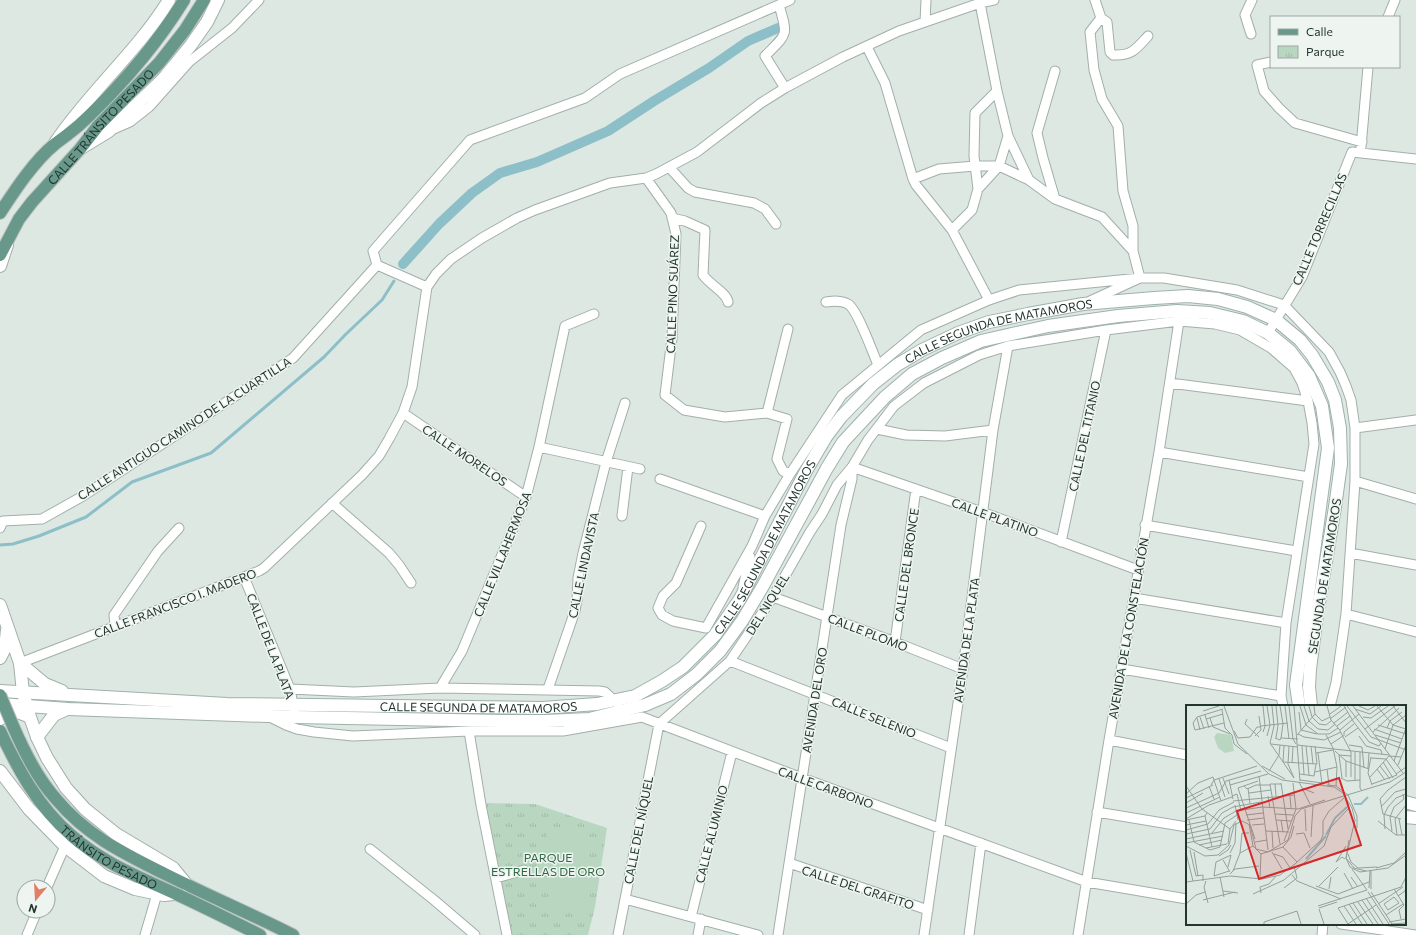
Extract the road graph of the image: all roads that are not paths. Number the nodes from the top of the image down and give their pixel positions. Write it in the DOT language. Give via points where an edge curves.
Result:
graph roads {
  1 [pos="169,0"];
  2 [pos="184,0"];
  3 [pos="204,0"];
  4 [pos="218,0"];
  5 [pos="259,0"];
  6 [pos="790,0"];
  7 [pos="926,0"];
  8 [pos="994,0"];
  9 [pos="1096,0"];
  10 [pos="1252,0"];
  11 [pos="1395,0"];
  12 [pos="980,3"];
  13 [pos="779,5"];
  14 [pos="1388,16"];
  15 [pos="1101,18"];
  16 [pos="925,22"];
  17 [pos="1251,34"];
  18 [pos="1148,36"];
  19 [pos="867,46"];
  20 [pos="1270,62"];
  21 [pos="1368,68"];
  22 [pos="1055,71"];
  23 [pos="785,88"];
  24 [pos="997,91"];
  25 [pos="109,131"];
  26 [pos="1008,136"];
  27 [pos="1362,142"];
  28 [pos="55,144"];
  29 [pos="80,149"];
  30 [pos="1360,153"];
  31 [pos="1416,159"];
  32 [pos="975,166"];
  33 [pos="998,166"];
  34 [pos="669,167"];
  35 [pos="646,178"];
  36 [pos="913,179"];
  37 [pos="1029,180"];
  38 [pos="978,189"];
  39 [pos="1055,199"];
  40 [pos="0,212"];
  41 [pos="672,218"];
  42 [pos="776,224"];
  43 [pos="952,230"];
  44 [pos="11,234"];
  45 [pos="1133,251"];
  46 [pos="0,255"];
  47 [pos="377,265"];
  48 [pos="0,266"];
  49 [pos="1140,278"];
  50 [pos="427,287"];
  51 [pos="989,300"];
  52 [pos="728,302"];
  53 [pos="826,302"];
  54 [pos="1083,304"];
  55 [pos="1284,306"];
  56 [pos="594,314"];
  57 [pos="1276,320"];
  58 [pos="1179,321"];
  59 [pos="788,329"];
  60 [pos="1106,330"];
  61 [pos="1268,333"];
  62 [pos="1008,346"];
  63 [pos="878,365"];
  64 [pos="1170,383"];
  65 [pos="1308,401"];
  66 [pos="624,403"];
  67 [pos="403,413"];
  68 [pos="767,413"];
  69 [pos="1416,420"];
  70 [pos="1355,428"];
  71 [pos="877,429"];
  72 [pos="993,430"];
  73 [pos="1341,445"];
  74 [pos="539,447"];
  75 [pos="1328,448"];
  76 [pos="1159,452"];
  77 [pos="606,462"];
  78 [pos="628,467"];
  79 [pos="852,467"];
  80 [pos="640,469"];
  81 [pos="790,474"];
  82 [pos="1309,477"];
  83 [pos="660,479"];
  84 [pos="1355,481"];
  85 [pos="916,489"];
  86 [pos="526,497"];
  87 [pos="1416,499"];
  88 [pos="332,503"];
  89 [pos="982,512"];
  90 [pos="622,516"];
  91 [pos="765,516"];
  92 [pos="1145,525"];
  93 [pos="701,526"];
  94 [pos="0,528"];
  95 [pos="178,528"];
  96 [pos="1061,542"];
  97 [pos="752,546"];
  98 [pos="1296,551"];
  99 [pos="1350,553"];
  100 [pos="1416,565"];
  101 [pos="1138,570"];
  102 [pos="244,577"];
  103 [pos="411,582"];
  104 [pos="773,597"];
  105 [pos="1134,598"];
  106 [pos="740,599"];
  107 [pos="0,605"];
  108 [pos="1346,614"];
  109 [pos="827,617"];
  110 [pos="1286,624"];
  111 [pos="115,626"];
  112 [pos="8,627"];
  113 [pos="1416,632"];
  114 [pos="895,642"];
  115 [pos="0,658"];
  116 [pos="730,661"];
  117 [pos="20,663"];
  118 [pos="963,669"];
  119 [pos="1122,670"];
  120 [pos="440,688"];
  121 [pos="290,689"];
  122 [pos="548,689"];
  123 [pos="2,693"];
  124 [pos="23,693"];
  125 [pos="69,694"];
  126 [pos="815,694"];
  127 [pos="1281,696"];
  128 [pos="614,700"];
  129 [pos="4,704"];
  130 [pos="294,704"];
  131 [pos="1283,705"];
  132 [pos="1299,705"];
  133 [pos="1311,705"];
  134 [pos="1330,705"];
  135 [pos="68,709"];
  136 [pos="625,710"];
  137 [pos="28,712"];
  138 [pos="265,715"];
  139 [pos="295,717"];
  140 [pos="642,717"];
  141 [pos="0,719"];
  142 [pos="659,724"];
  143 [pos="0,731"];
  144 [pos="469,731"];
  145 [pos="37,737"];
  146 [pos="1109,740"];
  147 [pos="951,748"];
  148 [pos="732,752"];
  149 [pos="1186,755"];
  150 [pos="0,771"];
  151 [pos="802,778"];
  152 [pos="1406,802"];
  153 [pos="1416,805"];
  154 [pos="1097,812"];
  155 [pos="1406,817"];
  156 [pos="1416,818"];
  157 [pos="1406,823"];
  158 [pos="1416,824"];
  159 [pos="1186,827"];
  160 [pos="940,829"];
  161 [pos="981,843"];
  162 [pos="65,846"];
  163 [pos="370,849"];
  164 [pos="789,863"];
  165 [pos="524,870"];
  166 [pos="496,878"];
  167 [pos="51,879"];
  168 [pos="1087,882"];
  169 [pos="187,885"];
  170 [pos="174,894"];
  171 [pos="625,899"];
  172 [pos="1186,899"];
  173 [pos="156,900"];
  174 [pos="928,910"];
  175 [pos="691,917"];
  176 [pos="34,919"];
  177 [pos="701,919"];
  178 [pos="1323,925"];
  179 [pos="1344,925"];
  180 [pos="242,931"];
  181 [pos="1366,932"];
  182 [pos="27,935"];
  183 [pos="145,935"];
  184 [pos="260,935"];
  185 [pos="293,935"];
  186 [pos="475,935"];
  187 [pos="507,935"];
  188 [pos="618,935"];
  189 [pos="698,935"];
  190 [pos="758,935"];
  191 [pos="778,935"];
  192 [pos="924,935"];
  193 [pos="969,935"];
  194 [pos="1078,935"];
  195 [pos="1322,935"];
  196 [pos="1416,935"];
  1 -- 28 [label="main road" via="148,30 68,124"];
  2 -- 28 [label="main road, CALLE TRÁNSITO PESADO" via="162,35 114,90 68,135"];
  3 -- 29 [label="main road, CALLE TRÁNSITO PESADO" via="168,52 98,126"];
  4 -- 25 [label="main road" via="207,22 177,63"];
  5 -- 25 [label="street" via="232,28 189,62 149,107 130,122"];
  6 -- 13 [label="street"];
  7 -- 16 [label="street"];
  8 -- 12 [label="street, CALLE FRANCISCO I. MADERO"];
  9 -- 15 [label="street"];
  10 -- 17 [label="street" via="1245,15"];
  11 -- 14 [label="street"];
  12 -- 16 [label="street, CALLE FRANCISCO I. MADERO"];
  12 -- 24 [label="street"];
  13 -- 23 [label="street" via="786,27 784,37 766,56"];
  13 -- 47 [label="street" via="620,74 585,98 470,140 373,251"];
  15 -- 18 [label="street" via="1107,22 1110,52 1113,55 1124,56 1135,50"];
  15 -- 45 [label="street" via="1090,32 1094,70 1102,99 1118,126 1123,191 1133,226"];
  16 -- 19 [label="street, CALLE FRANCISCO I. MADERO"];
  19 -- 23 [label="street, CALLE FRANCISCO I. MADERO"];
  19 -- 36 [label="street" via="885,83"];
  20 -- 27 [label="street" via="1257,65 1264,91 1295,123"];
  21 -- 27 [label="street"];
  22 -- 39 [label="street" via="1037,133"];
  23 -- 34 [label="street, CALLE FRANCISCO I. MADERO" via="697,152"];
  24 -- 26 [label="street"];
  24 -- 32 [label="street" via="975,113"];
  25 -- 29 [label="main road"];
  26 -- 33 [label="street"];
  26 -- 37 [label="street"];
  27 -- 30 [label="street"];
  28 -- 40 [label="main road, CALLE TRÁNSITO PESADO"];
  29 -- 44 [label="main road, CALLE TRÁNSITO PESADO" via="32,202"];
  30 -- 31 [label="street"];
  30 -- 55 [label="street, CALLE TORRECILLAS" via="1352,152 1302,277"];
  32 -- 33 [label="street"];
  32 -- 36 [label="street" via="939,169"];
  32 -- 38 [label="street"];
  33 -- 37 [label="street"];
  33 -- 38 [label="street"];
  34 -- 35 [label="street, CALLE FRANCISCO I. MADERO"];
  34 -- 42 [label="street" via="695,192 754,202 765,209"];
  35 -- 41 [label="street, CALLE PINO SUÁREZ"];
  35 -- 50 [label="street, CALLE FRANCISCO I. MADERO" via="610,182 517,218 482,238 452,260 436,274"];
  36 -- 43 [label="street"];
  37 -- 39 [label="street"];
  38 -- 43 [label="street" via="972,210"];
  39 -- 45 [label="street" via="1102,217"];
  41 -- 52 [label="street" via="705,230 703,275 712,286 724,294"];
  41 -- 68 [label="street, CALLE PINO SUÁREZ" via="676,234 672,338 666,394 684,410 724,417"];
  43 -- 51 [label="street"];
  44 -- 46 [label="main road, CALLE TRÁNSITO PESADO"];
  44 -- 48 [label="main road"];
  45 -- 49 [label="street"];
  47 -- 50 [label="street"];
  47 -- 94 [label="street, CALLE ANTIGUO CAMINO DE LA CUARTILLA" via="293,358 83,496 42,519 3,522"];
  49 -- 51 [label="street" via="1019,290"];
  49 -- 54 [label="street"];
  49 -- 55 [label="street" via="1164,278 1237,290"];
  50 -- 67 [label="street, CALLE FRANCISCO I. MADERO" via="412,387"];
  51 -- 63 [label="street" via="921,330"];
  53 -- 63 [label="street" via="838,301 848,304 856,313"];
  54 -- 57 [label="main road, CALLE SEGUNDA DE MATAMOROS" via="1188,296 1218,299 1247,307"];
  54 -- 106 [label="main road, CALLE SEGUNDA DE MATAMOROS" via="989,322 958,333 922,350 874,384 841,417 826,438 806,471"];
  55 -- 57 [label="street, CALLE TORRECILLAS"];
  55 -- 70 [label="street" via="1329,352 1351,400"];
  56 -- 74 [label="street, CALLE VILLAHERMOSA" via="565,326"];
  57 -- 61 [label="street, CALLE TORRECILLAS"];
  57 -- 73 [label="main road, CALLE SEGUNDA DE MATAMOROS" via="1300,340 1328,382 1335,400"];
  58 -- 60 [label="street, DEL NIQUEL"];
  58 -- 64 [label="street, AVENIDA DE LA CONSTELACIÓN"];
  58 -- 65 [label="street, DEL NIQUEL" via="1214,324 1240,330 1271,348 1294,368"];
  59 -- 68 [label="street"];
  60 -- 62 [label="street, DEL NIQUEL"];
  60 -- 96 [label="street, CALLE DEL TITANIO"];
  61 -- 75 [label="main road, CALLE SEGUNDA DE MATAMOROS" via="1290,351 1309,376 1322,406"];
  61 -- 136 [label="main road, CALLE SEGUNDA DE MATAMOROS" via="1243,321 1210,313 1177,312 1118,316 1048,326 981,341 912,374 885,396 843,442 763,586 720,651 671,694"];
  62 -- 71 [label="street, DEL NIQUEL" via="979,355 924,383 894,406"];
  62 -- 72 [label="street, AVENIDA DE LA PLATA"];
  63 -- 81 [label="street" via="842,395"];
  64 -- 65 [label="street"];
  64 -- 76 [label="street, AVENIDA DE LA CONSTELACIÓN"];
  65 -- 82 [label="street, DEL NIQUEL" via="1314,444"];
  66 -- 77 [label="street, CALLE LINDAVISTA"];
  67 -- 86 [label="street, CALLE MORELOS"];
  67 -- 88 [label="street, CALLE FRANCISCO I. MADERO" via="379,456"];
  68 -- 81 [label="street" via="787,419 777,460 783,471"];
  69 -- 70 [label="street"];
  70 -- 84 [label="street"];
  71 -- 72 [label="street" via="906,435 945,436"];
  71 -- 79 [label="street, DEL NIQUEL"];
  72 -- 89 [label="street, AVENIDA DE LA PLATA"];
  73 -- 133 [label="main road, SEGUNDA DE MATAMOROS" via="1341,464 1310,669 1308,687"];
  74 -- 77 [label="street"];
  74 -- 86 [label="street, CALLE VILLAHERMOSA"];
  75 -- 132 [label="main road, SEGUNDA DE MATAMOROS" via="1296,685"];
  76 -- 82 [label="street"];
  76 -- 92 [label="street, AVENIDA DE LA CONSTELACIÓN"];
  77 -- 78 [label="street"];
  77 -- 122 [label="street, CALLE LINDAVISTA" via="583,553 578,578 578,600"];
  78 -- 80 [label="street"];
  78 -- 90 [label="street"];
  79 -- 85 [label="street, CALLE PLATINO"];
  79 -- 104 [label="street, DEL NIQUEL" via="836,485 822,514"];
  79 -- 109 [label="street, AVENIDA DEL ORO"];
  81 -- 91 [label="street"];
  82 -- 98 [label="street, DEL NIQUEL"];
  83 -- 91 [label="street"];
  84 -- 87 [label="street"];
  84 -- 99 [label="street"];
  85 -- 89 [label="street, CALLE PLATINO"];
  85 -- 114 [label="street, CALLE DEL BRONCE"];
  86 -- 120 [label="street, CALLE VILLAHERMOSA" via="462,651"];
  88 -- 102 [label="street, CALLE FRANCISCO I. MADERO" via="264,568"];
  88 -- 103 [label="street" via="389,553"];
  89 -- 96 [label="street, CALLE PLATINO"];
  89 -- 118 [label="street, AVENIDA DE LA PLATA"];
  91 -- 97 [label="street"];
  92 -- 98 [label="street"];
  92 -- 101 [label="street, AVENIDA DE LA CONSTELACIÓN"];
  93 -- 97 [label="street" via="676,583 663,596 658,608 662,615 672,621 706,628"];
  95 -- 111 [label="street" via="158,551 114,615"];
  96 -- 101 [label="street, CALLE PLATINO"];
  97 -- 106 [label="street"];
  98 -- 110 [label="street, DEL NIQUEL"];
  99 -- 100 [label="street"];
  99 -- 108 [label="street"];
  101 -- 105 [label="street, AVENIDA DE LA CONSTELACIÓN"];
  102 -- 111 [label="street, CALLE FRANCISCO I. MADERO"];
  102 -- 121 [label="street, CALLE DE LA PLATA"];
  104 -- 109 [label="street, CALLE PLOMO"];
  104 -- 116 [label="street, DEL NIQUEL"];
  105 -- 110 [label="street"];
  105 -- 119 [label="street, AVENIDA DE LA CONSTELACIÓN"];
  106 -- 128 [label="main road, CALLE SEGUNDA DE MATAMOROS" via="715,635 683,667 635,696"];
  107 -- 112 [label="main road"];
  108 -- 113 [label="street"];
  108 -- 134 [label="street"];
  109 -- 114 [label="street, CALLE PLOMO"];
  109 -- 126 [label="street, AVENIDA DEL ORO"];
  110 -- 127 [label="street, DEL NIQUEL"];
  111 -- 117 [label="street, CALLE FRANCISCO I. MADERO"];
  112 -- 115 [label="main road"];
  112 -- 117 [label="main road"];
  114 -- 118 [label="street, CALLE PLOMO"];
  116 -- 126 [label="street, CALLE SELENIO"];
  116 -- 142 [label="street, DEL NIQUEL"];
  117 -- 124 [label="main road"];
  117 -- 125 [label="main road" via="44,684"];
  118 -- 147 [label="street, AVENIDA DE LA PLATA"];
  119 -- 127 [label="street"];
  119 -- 146 [label="street, AVENIDA DE LA CONSTELACIÓN"];
  120 -- 121 [label="street, CALLE CARBONO" via="354,692"];
  120 -- 122 [label="street, CALLE CARBONO"];
  121 -- 130 [label="street, CALLE DE LA PLATA"];
  122 -- 128 [label="street, CALLE CARBONO" via="606,692"];
  123 -- 124 [label="main road, CALLE SEGUNDA DE MATAMOROS"];
  123 -- 169 [label="main road, TRÁNSITO PESADO, bridge" via="12,726 36,771 56,799 84,827 102,840"];
  124 -- 125 [label="main road, CALLE SEGUNDA DE MATAMOROS"];
  124 -- 137 [label="main road"];
  125 -- 130 [label="main road, CALLE SEGUNDA DE MATAMOROS" via="227,704"];
  126 -- 147 [label="street, CALLE SELENIO"];
  126 -- 151 [label="street, AVENIDA DEL ORO"];
  127 -- 131 [label="street, DEL NIQUEL"];
  128 -- 130 [label="main road, CALLE SEGUNDA DE MATAMOROS" via="597,704 542,708"];
  128 -- 136 [label="street, CALLE CARBONO"];
  129 -- 137 [label="main road"];
  130 -- 139 [label="street, CALLE DE LA PLATA"];
  135 -- 137 [label="main road, CALLE SEGUNDA DE MATAMOROS"];
  135 -- 138 [label="main road, CALLE SEGUNDA DE MATAMOROS"];
  135 -- 145 [label="main road" via="54,716"];
  136 -- 139 [label="main road, CALLE SEGUNDA DE MATAMOROS" via="589,719 545,721"];
  136 -- 140 [label="street, CALLE CARBONO"];
  137 -- 141 [label="main road" via="23,714 14,711"];
  137 -- 145 [label="main road"];
  138 -- 139 [label="main road, CALLE SEGUNDA DE MATAMOROS"];
  138 -- 144 [label="street" via="297,729 353,736"];
  140 -- 142 [label="street, CALLE CARBONO"];
  140 -- 144 [label="street" via="563,731"];
  142 -- 148 [label="street, CALLE CARBONO"];
  142 -- 171 [label="street, CALLE DEL NÍQUEL"];
  143 -- 170 [label="main road, TRÁNSITO PESADO" via="30,789 70,834 97,855"];
  144 -- 166 [label="street"];
  145 -- 169 [label="main road" via="66,788 85,809 116,834 173,868"];
  146 -- 149 [label="street"];
  146 -- 154 [label="street, AVENIDA DE LA CONSTELACIÓN"];
  147 -- 160 [label="street, AVENIDA DE LA PLATA"];
  148 -- 151 [label="street, CALLE CARBONO"];
  148 -- 175 [label="street, CALLE ALUMINIO"];
  150 -- 162 [label="main road" via="29,809"];
  151 -- 160 [label="street, CALLE CARBONO"];
  151 -- 164 [label="street, AVENIDA DEL ORO"];
  152 -- 153 [label="main road"];
  154 -- 159 [label="street"];
  154 -- 168 [label="street, AVENIDA DE LA CONSTELACIÓN"];
  155 -- 156 [label="main road"];
  157 -- 158 [label="street"];
  160 -- 161 [label="street, CALLE CARBONO"];
  160 -- 174 [label="street, AVENIDA DE LA PLATA"];
  161 -- 168 [label="street, CALLE CARBONO"];
  161 -- 193 [label="street"];
  162 -- 167 [label="street"];
  162 -- 173 [label="main road" via="104,876"];
  163 -- 186 [label="street"];
  164 -- 174 [label="street, CALLE DEL GRAFITO"];
  164 -- 191 [label="street, AVENIDA DEL ORO"];
  165 -- 166 [label="street"];
  166 -- 187 [label="street"];
  168 -- 172 [label="street, CALLE CARBONO"];
  168 -- 194 [label="street, AVENIDA DE LA CONSTELACIÓN"];
  169 -- 185 [label="main road, TRÁNSITO PESADO"];
  170 -- 173 [label="main road" via="164,895"];
  170 -- 180 [label="main road, TRÁNSITO PESADO"];
  171 -- 175 [label="street"];
  171 -- 188 [label="street, CALLE DEL NÍQUEL"];
  173 -- 183 [label="street"];
  174 -- 192 [label="street, AVENIDA DE LA PLATA"];
  175 -- 177 [label="street"];
  176 -- 182 [label="street"];
  177 -- 189 [label="street"];
  177 -- 190 [label="street"];
  178 -- 195 [label="street"];
  179 -- 181 [label="street"];
  180 -- 184 [label="main road, TRÁNSITO PESADO"];
  181 -- 196 [label="street"];
}
